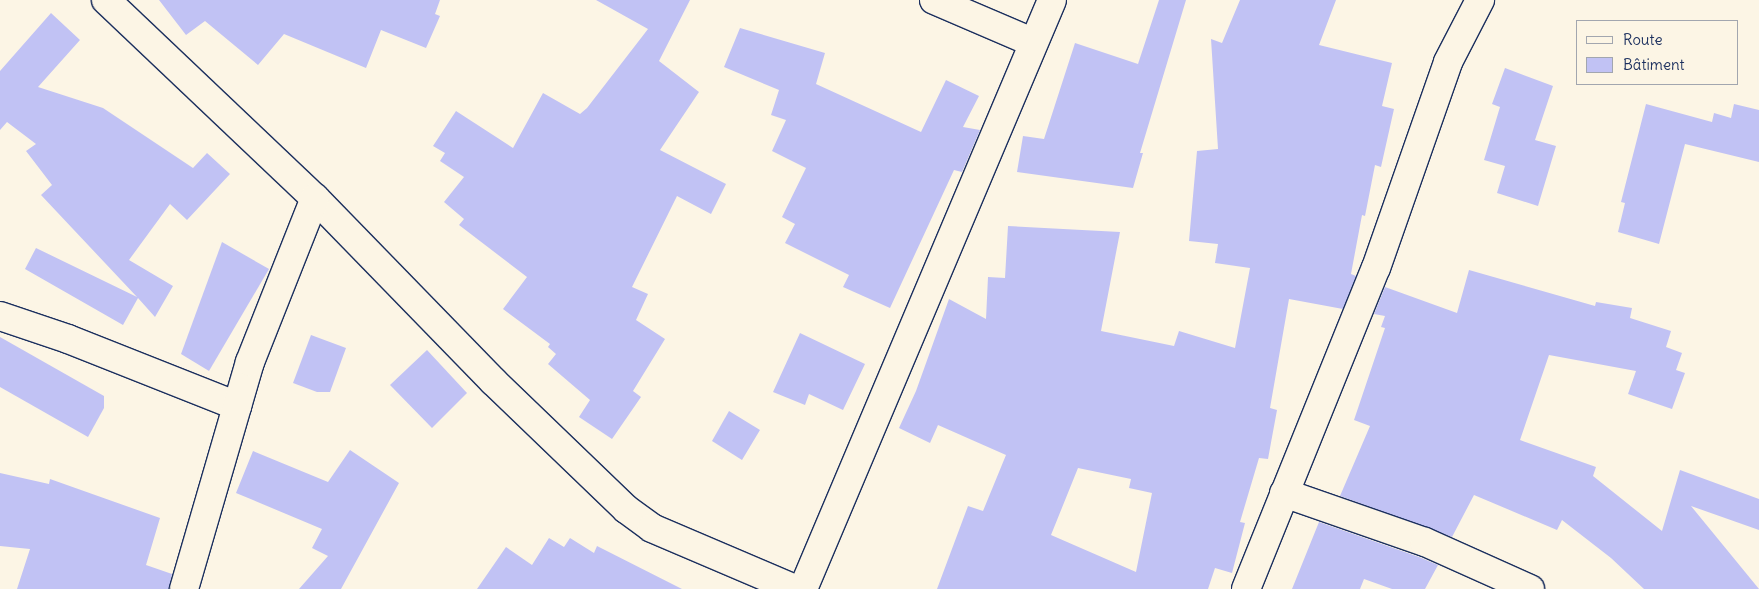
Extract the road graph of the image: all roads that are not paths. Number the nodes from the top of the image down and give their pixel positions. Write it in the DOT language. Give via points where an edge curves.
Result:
graph roads {
  1 [pos="106,0"];
  2 [pos="934,0"];
  3 [pos="1052,0"];
  4 [pos="1480,0"];
  5 [pos="1032,42"];
  6 [pos="315,198"];
  7 [pos="0,316"];
  8 [pos="237,406"];
  9 [pos="1284,493"];
  10 [pos="184,589"];
  11 [pos="795,589"];
  12 [pos="803,589"];
  13 [pos="1246,589"];
  14 [pos="1530,589"];
  1 -- 6 [label="street"];
  2 -- 5 [label="street"];
  3 -- 5 [label="street"];
  4 -- 9 [label="street" via="1448,62 1376,268"];
  5 -- 12 [label="street"];
  6 -- 8 [label="street" via="250,362"];
  6 -- 11 [label="street" via="493,381 626,509 652,528"];
  7 -- 8 [label="street" via="68,338"];
  8 -- 10 [label="street"];
  9 -- 13 [label="street"];
  9 -- 14 [label="street" via="1425,542"];
}
